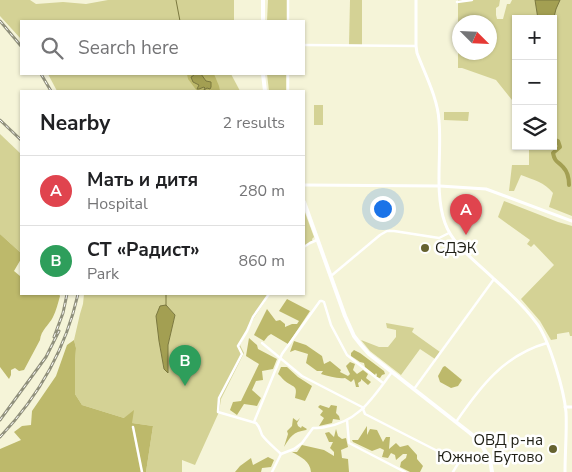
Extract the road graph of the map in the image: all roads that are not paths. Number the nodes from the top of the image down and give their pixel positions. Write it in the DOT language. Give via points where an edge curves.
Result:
graph roads {
  1 [pos="263,0"];
  2 [pos="288,0"];
  3 [pos="416,0"];
  4 [pos="472,0"];
  5 [pos="457,2"];
  6 [pos="263,20"];
  7 [pos="288,20"];
  8 [pos="305,45"];
  9 [pos="416,46"];
  10 [pos="263,75"];
  11 [pos="288,75"];
  12 [pos="265,90"];
  13 [pos="288,90"];
  14 [pos="305,184"];
  15 [pos="440,186"];
  16 [pos="305,205"];
  17 [pos="572,221"];
  18 [pos="450,233"];
  19 [pos="318,240"];
  20 [pos="305,247"];
  21 [pos="331,276"];
  22 [pos="494,279"];
  23 [pos="268,295"];
  24 [pos="547,343"];
  25 [pos="262,344"];
  26 [pos="280,358"];
  27 [pos="392,372"];
  28 [pos="383,383"];
  29 [pos="414,389"];
  30 [pos="565,407"];
  31 [pos="572,407"];
  32 [pos="364,409"];
  33 [pos="347,420"];
  34 [pos="254,422"];
  35 [pos="456,422"];
  36 [pos="133,426"];
  37 [pos="281,454"];
  38 [pos="142,472"];
  39 [pos="272,472"];
  40 [pos="405,472"];
  41 [pos="453,472"];
  42 [pos="492,472"];
  43 [pos="565,472"];
  1 -- 6 [label="main road"];
  2 -- 7 [label="street"];
  3 -- 9 [label="street"];
  4 -- 5 [label="street"];
  8 -- 9 [label="street"];
  9 -- 15 [label="street" via="439,119"];
  10 -- 12 [label="main road"];
  11 -- 13 [label="street"];
  14 -- 15 [label="street"];
  15 -- 17 [label="street" via="486,189"];
  15 -- 18 [label="street" via="442,212"];
  16 -- 19 [label="main road"];
  18 -- 21 [label="street" via="439,238 387,231"];
  18 -- 22 [label="street"];
  19 -- 20 [label="street"];
  19 -- 21 [label="main road"];
  21 -- 27 [label="main road" via="354,336 369,354"];
  22 -- 24 [label="street" via="530,315"];
  22 -- 29 [label="street"];
  23 -- 34 [label="street" via="238,346 242,354 219,398 218,412"];
  24 -- 30 [label="street"];
  24 -- 35 [label="street" via="511,359 485,383"];
  25 -- 26 [label="street"];
  26 -- 28 [label="street" via="322,301 347,355"];
  26 -- 32 [label="street" via="302,376"];
  26 -- 34 [label="street"];
  27 -- 28 [label="street"];
  27 -- 29 [label="main road"];
  28 -- 32 [label="street"];
  29 -- 35 [label="main road"];
  30 -- 31 [label="street"];
  30 -- 43 [label="street"];
  32 -- 33 [label="street"];
  32 -- 41 [label="street" via="365,414 458,462"];
  33 -- 37 [label="street" via="326,428 313,428 302,443"];
  33 -- 40 [label="street" via="349,443"];
  34 -- 37 [label="street"];
  35 -- 42 [label="main road" via="480,442 490,460"];
  36 -- 38 [label="street"];
  37 -- 39 [label="street"];
}
